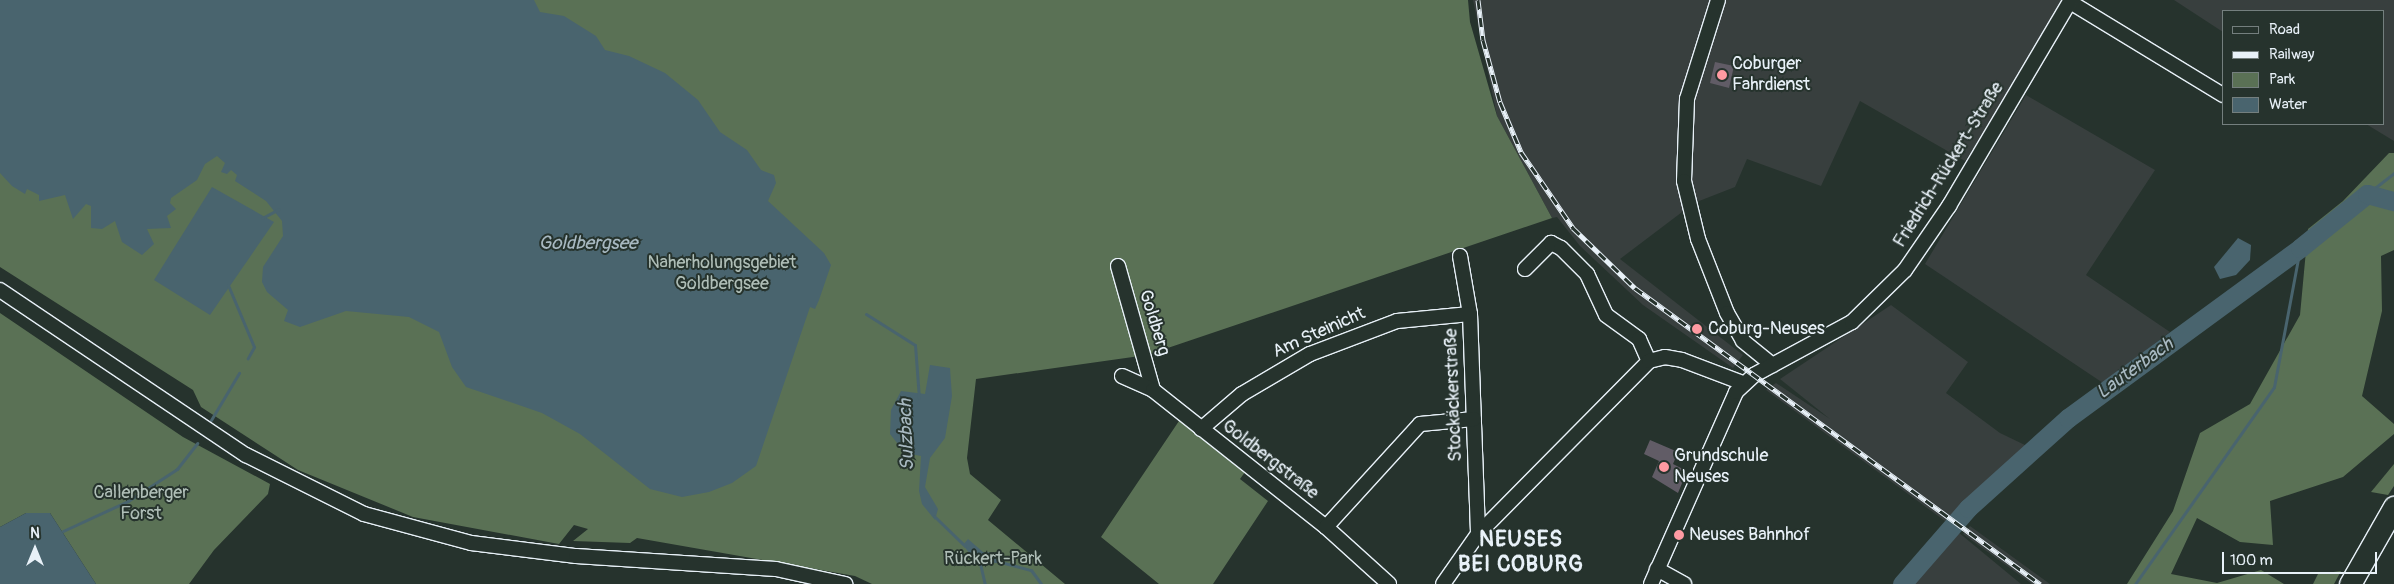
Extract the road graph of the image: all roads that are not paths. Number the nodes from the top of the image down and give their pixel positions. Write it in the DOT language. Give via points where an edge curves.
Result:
graph roads {
  1 [pos="1718,0"];
  2 [pos="2070,1"];
  3 [pos="2222,94"];
  4 [pos="1460,256"];
  5 [pos="1118,266"];
  6 [pos="1525,269"];
  7 [pos="0,290"];
  8 [pos="1470,314"];
  9 [pos="1649,361"];
  10 [pos="1773,365"];
  11 [pos="1122,376"];
  12 [pos="1743,383"];
  13 [pos="1153,390"];
  14 [pos="1474,419"];
  15 [pos="1201,429"];
  16 [pos="2394,508"];
  17 [pos="1326,527"];
  18 [pos="2394,533"];
  19 [pos="1478,534"];
  20 [pos="1657,568"];
  21 [pos="845,584"];
  22 [pos="1388,584"];
  23 [pos="1444,584"];
  24 [pos="1651,584"];
  25 [pos="1684,584"];
  26 [pos="2350,584"];
  27 [pos="2364,584"];
  1 -- 10 [label="street" via="1687,99 1684,181 1698,239 1727,313 1743,341"];
  2 -- 3 [label="street"];
  2 -- 10 [label="street, Friedrich-Rückert-Straße" via="1949,206 1905,270 1852,322"];
  4 -- 8 [label="street, Stockäckerstraße"];
  5 -- 13 [label="street, Goldberg"];
  6 -- 9 [label="street" via="1551,243 1561,248 1587,274 1606,315 1639,339"];
  7 -- 21 [label="street" via="246,455 364,514 471,543 557,554 776,568"];
  8 -- 14 [label="street, Stockäckerstraße"];
  8 -- 15 [label="street, Am Steinicht" via="1398,321 1310,354 1242,394"];
  9 -- 12 [label="street" via="1665,357 1682,360"];
  9 -- 19 [label="street"];
  10 -- 12 [label="street, Friedrich-Rückert-Straße"];
  11 -- 13 [label="street, Goldbergstraße"];
  12 -- 20 [label="street"];
  13 -- 15 [label="street, Goldbergstraße"];
  14 -- 17 [label="street" via="1420,424"];
  14 -- 19 [label="street, Stockäckerstraße"];
  15 -- 17 [label="street, Goldbergstraße"];
  16 -- 26 [label="highway"];
  17 -- 22 [label="street, Goldbergstraße"];
  18 -- 27 [label="highway"];
  19 -- 23 [label="street"];
  20 -- 24 [label="street"];
  20 -- 25 [label="street"];
}
